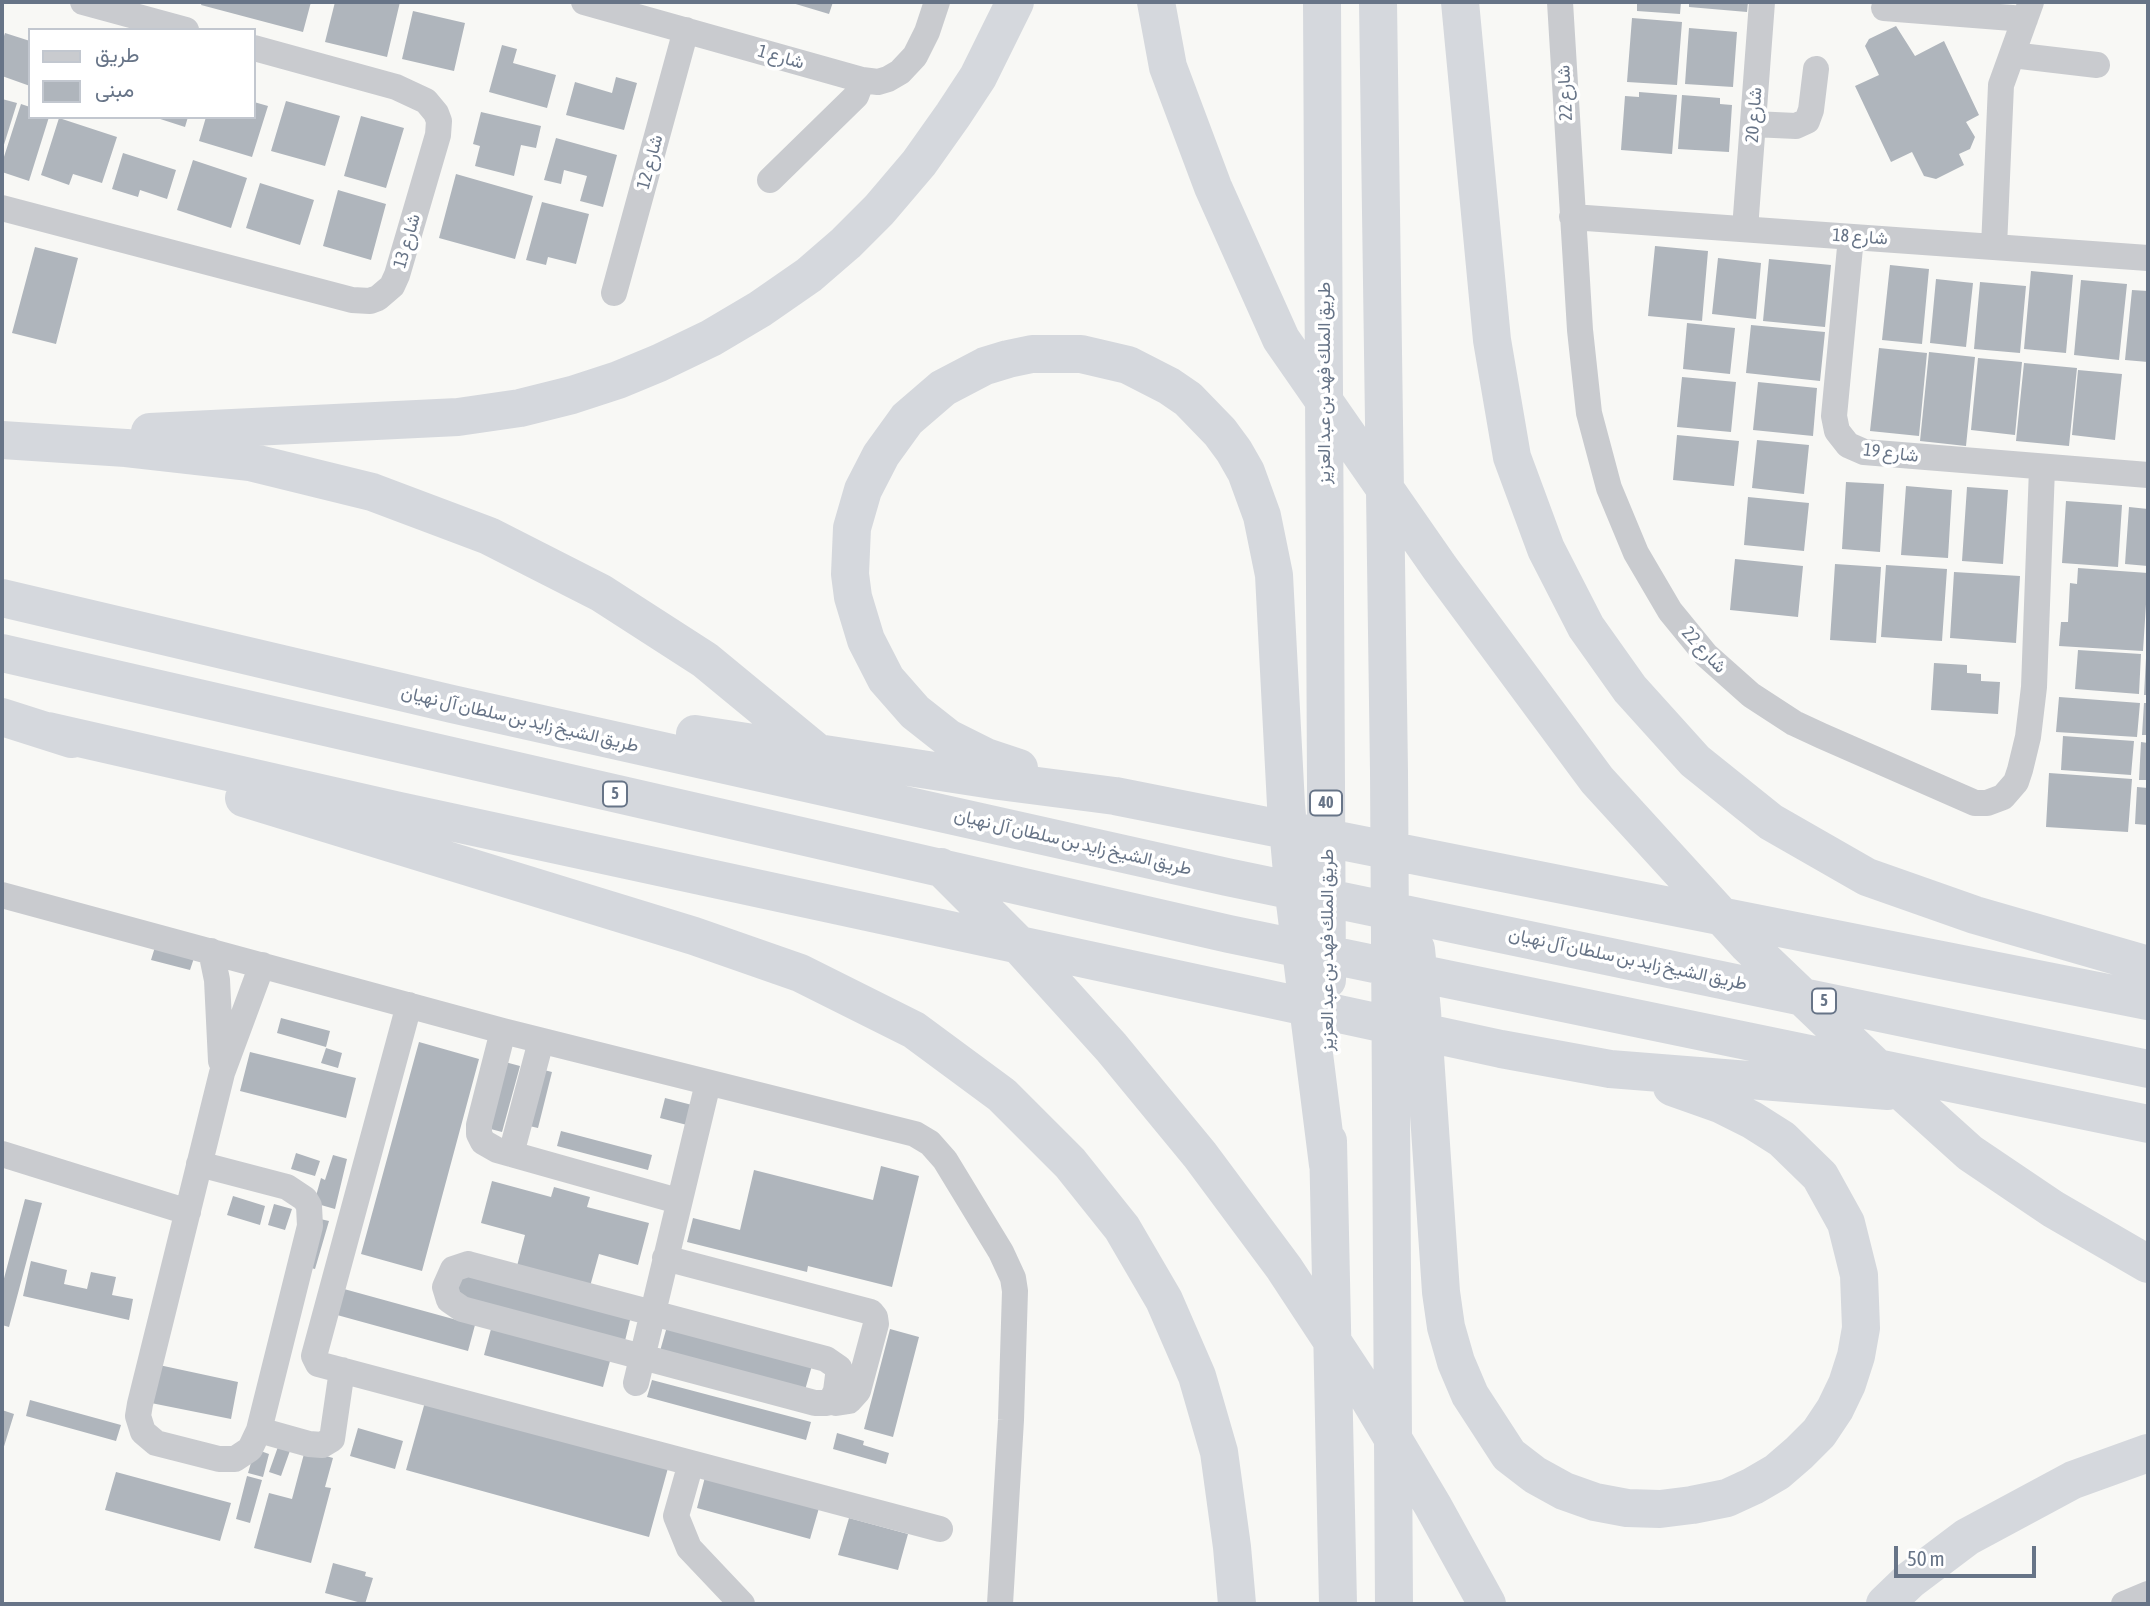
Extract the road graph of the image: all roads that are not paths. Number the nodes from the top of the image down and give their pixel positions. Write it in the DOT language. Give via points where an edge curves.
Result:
graph roads {
  1 [pos="83,2"];
  2 [pos="584,2"];
  3 [pos="937,2"];
  4 [pos="1015,2"];
  5 [pos="1156,2"];
  6 [pos="1322,2"];
  7 [pos="1378,2"];
  8 [pos="1460,2"];
  9 [pos="1560,2"];
  10 [pos="1762,2"];
  11 [pos="1884,8"];
  12 [pos="148,10"];
  13 [pos="2028,10"];
  14 [pos="183,28"];
  15 [pos="686,30"];
  16 [pos="256,49"];
  17 [pos="2012,55"];
  18 [pos="2097,65"];
  19 [pos="1816,69"];
  20 [pos="862,80"];
  21 [pos="1753,124"];
  22 [pos="770,180"];
  23 [pos="2,208"];
  24 [pos="1572,217"];
  25 [pos="1745,229"];
  26 [pos="1851,237"];
  27 [pos="1994,247"];
  28 [pos="2148,258"];
  29 [pos="614,293"];
  30 [pos="2,440"];
  31 [pos="2042,468"];
  32 [pos="2148,475"];
  33 [pos="2,598"];
  34 [pos="2,653"];
  35 [pos="452,704"];
  36 [pos="2,717"];
  37 [pos="48,731"];
  38 [pos="1389,772"];
  39 [pos="1115,796"];
  40 [pos="2,895"];
  41 [pos="211,951"];
  42 [pos="262,965"];
  43 [pos="2148,965"];
  44 [pos="2148,1001"];
  45 [pos="410,1005"];
  46 [pos="503,1031"];
  47 [pos="541,1041"];
  48 [pos="1610,1069"];
  49 [pos="2148,1069"];
  50 [pos="222,1073"];
  51 [pos="708,1083"];
  52 [pos="2111,1118"];
  53 [pos="2148,1124"];
  54 [pos="2,1154"];
  55 [pos="511,1154"];
  56 [pos="199,1164"];
  57 [pos="1328,1165"];
  58 [pos="678,1201"];
  59 [pos="188,1212"];
  60 [pos="665,1258"];
  61 [pos="2148,1264"];
  62 [pos="652,1312"];
  63 [pos="342,1370"];
  64 [pos="639,1370"];
  65 [pos="831,1401"];
  66 [pos="259,1430"];
  67 [pos="2148,1453"];
  68 [pos="691,1462"];
  69 [pos="940,1529"];
  70 [pos="2148,1594"];
  71 [pos="742,1604"];
  72 [pos="1000,1604"];
  73 [pos="1237,1604"];
  74 [pos="1338,1604"];
  75 [pos="1394,1604"];
  76 [pos="1487,1604"];
  77 [pos="1885,1604"];
  78 [pos="2124,1604"];
  1 -- 12 [label="street"];
  2 -- 15 [label="street, شارع 1"];
  3 -- 20 [label="street, شارع 1" via="920,48 908,64 888,79"];
  4 -- 30 [label="highway" via="978,77 953,115 919,163 855,235 760,309 659,363 572,395 458,417"];
  5 -- 61 [label="highway" via="1168,67 1213,187 1281,339 1440,568 1597,780 1747,944 1970,1153 2053,1209"];
  6 -- 57 [label="highway, طريق الملك فهد بن عبد العزيز / 40"];
  7 -- 38 [label="highway"];
  8 -- 43 [label="highway" via="1492,340 1512,457 1552,560 1586,627 1623,679 1695,761 1771,822 1867,877 1975,915"];
  9 -- 24 [label="street, شارع 22"];
  10 -- 21 [label="street, شارع 20"];
  11 -- 13 [label="street"];
  12 -- 14 [label="street"];
  13 -- 17 [label="street"];
  15 -- 20 [label="street, شارع 1"];
  15 -- 29 [label="street, شارع 12"];
  16 -- 23 [label="street, شارع 13" via="396,87 426,101 436,113 438,135 397,275 378,299 352,300"];
  17 -- 18 [label="street"];
  17 -- 27 [label="street" via="2001,85"];
  19 -- 21 [label="street" via="1807,121 1796,126"];
  20 -- 22 [label="street" via="856,96"];
  21 -- 25 [label="street, شارع 20"];
  24 -- 25 [label="street, شارع 18"];
  24 -- 31 [label="street, شارع 22" via="1583,370 1598,449 1636,553 1670,611 1725,673 1774,711 1975,803 1996,801 2010,791 2025,754 2034,687"];
  25 -- 26 [label="street, شارع 18"];
  26 -- 27 [label="street, شارع 18"];
  26 -- 31 [label="street, شارع 19" via="1834,407 1834,423 1841,438 1864,452"];
  27 -- 28 [label="street, شارع 18"];
  30 -- 76 [label="highway" via="250,462 372,492 489,536 601,593 705,660 918,844 1017,943 1111,1047 1200,1155 1284,1268 1362,1385"];
  31 -- 32 [label="street, شارع 19"];
  33 -- 35 [label="highway, طريق الشيخ زايد بن سلطان آل نهيان / 5"];
  34 -- 52 [label="highway, 5" via="1229,934"];
  35 -- 39 [label="highway" via="566,713"];
  35 -- 49 [label="highway, طريق الشيخ زايد بن سلطان آل نهيان / 5" via="1227,877"];
  36 -- 37 [label="highway"];
  37 -- 48 [label="highway" via="1226,990"];
  37 -- 73 [label="highway" via="304,817 706,940 800,973 914,1030 1002,1095 1070,1163 1122,1228 1164,1300 1197,1376 1219,1452"];
  38 -- 48 [label="highway" via="1422,1011 1441,1292 1449,1339 1470,1395 1510,1455 1564,1491 1627,1508 1660,1509 1727,1498 1777,1472 1799,1453 1819,1433 1847,1384 1861,1328 1859,1275 1846,1223 1820,1176 1782,1139 1720,1104"];
  38 -- 75 [label="highway"];
  39 -- 44 [label="highway"];
  39 -- 57 [label="highway" via="986,757 931,726 881,670 853,597 852,528 863,490 881,454 907,419 943,388 1008,359 1056,352 1081,354 1149,374 1188,399 1220,432 1255,494 1274,575 1294,895"];
  40 -- 41 [label="street"];
  41 -- 42 [label="street"];
  41 -- 50 [label="street"];
  42 -- 45 [label="street"];
  42 -- 50 [label="street"];
  45 -- 46 [label="street"];
  45 -- 63 [label="street" via="314,1356 318,1364"];
  46 -- 47 [label="street"];
  46 -- 55 [label="street" via="478,1130 486,1145"];
  47 -- 51 [label="street"];
  47 -- 55 [label="street"];
  48 -- 52 [label="highway" via="1948,1096"];
  50 -- 56 [label="street"];
  51 -- 58 [label="street"];
  51 -- 72 [label="street" via="922,1138 945,1160 1001,1252 1013,1278 1016,1304"];
  52 -- 53 [label="highway, 5"];
  54 -- 59 [label="street"];
  55 -- 58 [label="street"];
  56 -- 59 [label="street"];
  56 -- 66 [label="street" via="287,1187 309,1206 310,1226"];
  57 -- 74 [label="highway, طريق الملك فهد بن عبد العزيز / 40"];
  58 -- 60 [label="street"];
  59 -- 66 [label="street" via="140,1404 140,1424 156,1443 219,1459 243,1455"];
  60 -- 62 [label="street"];
  60 -- 65 [label="street" via="871,1312 876,1324 858,1391 849,1401"];
  62 -- 64 [label="street"];
  62 -- 64 [label="street" via="476,1265 457,1266 446,1280 449,1300 462,1309"];
  62 -- 65 [label="street" via="834,1363 839,1375"];
  63 -- 66 [label="street" via="332,1438 322,1445 309,1444"];
  63 -- 68 [label="street"];
  64 -- 65 [label="street" via="815,1403"];
  67 -- 77 [label="highway" via="2073,1480 1967,1537"];
  68 -- 69 [label="street"];
  68 -- 71 [label="street" via="676,1516 688,1548"];
  70 -- 78 [label="street"];
}
